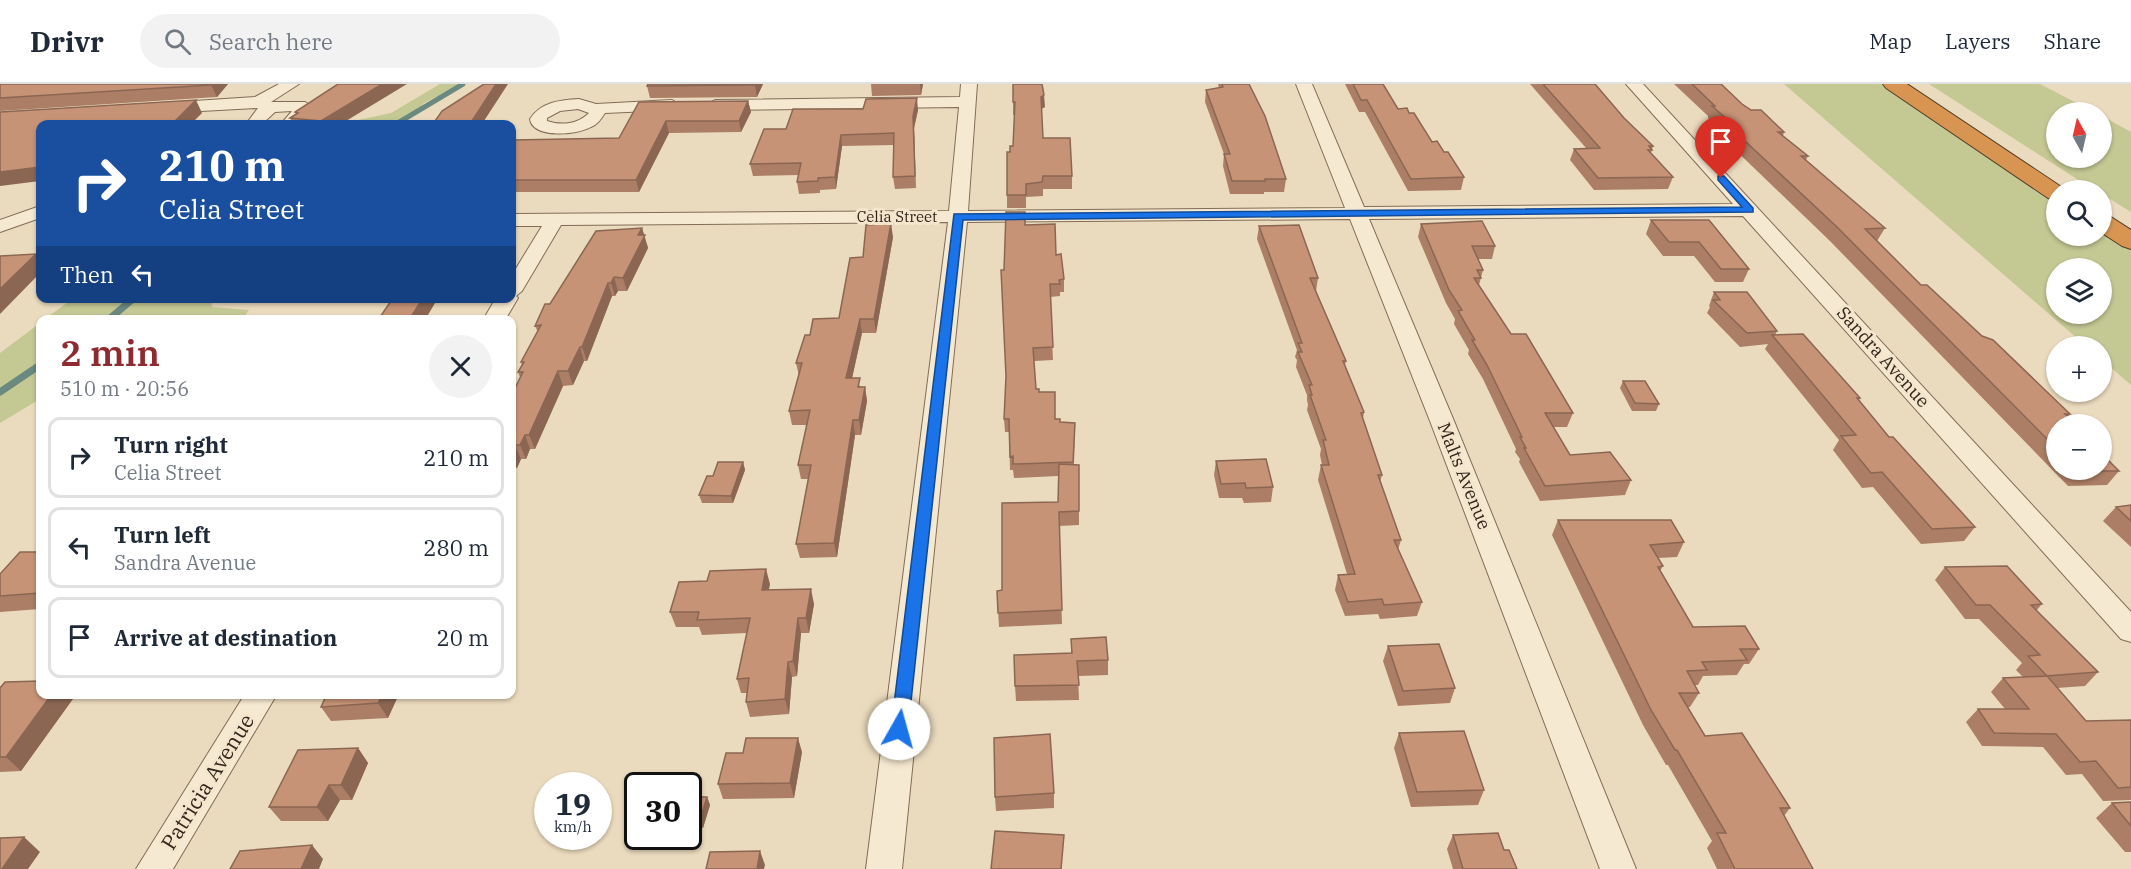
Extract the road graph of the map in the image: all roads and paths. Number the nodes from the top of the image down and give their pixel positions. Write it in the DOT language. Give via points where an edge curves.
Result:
graph roads {
  1 [pos="291,84"];
  2 [pos="969,84"];
  3 [pos="1304,84"];
  4 [pos="1634,84"];
  5 [pos="1893,84"];
  6 [pos="1918,84"];
  7 [pos="967,102"];
  8 [pos="264,105"];
  9 [pos="153,109"];
  10 [pos="595,109"];
  11 [pos="256,120"];
  12 [pos="293,120"];
  13 [pos="2065,180"];
  14 [pos="2046,186"];
  15 [pos="1750,210"];
  16 [pos="2112,210"];
  17 [pos="36,213"];
  18 [pos="1358,213"];
  19 [pos="958,217"];
  20 [pos="516,220"];
  21 [pos="555,220"];
  22 [pos="2131,222"];
  23 [pos="0,226"];
  24 [pos="2112,229"];
  25 [pos="2131,241"];
  26 [pos="516,284"];
  27 [pos="2131,631"];
  28 [pos="259,699"];
  29 [pos="154,869"];
  30 [pos="884,869"];
  31 [pos="1618,869"];
  1 -- 8 [label="street"];
  2 -- 7 [label="street"];
  3 -- 18 [label="street, Malts Avenue"];
  4 -- 15 [label="street, Sandra Avenue"];
  5 -- 14 [label="highway"];
  6 -- 13 [label="highway"];
  7 -- 10 [label="street"];
  7 -- 19 [label="street"];
  8 -- 9 [label="street"];
  8 -- 11 [label="street"];
  8 -- 12 [label="street" via="305,107"];
  15 -- 18 [label="street, Celia Street"];
  15 -- 27 [label="street, Sandra Avenue"];
  16 -- 22 [label="highway"];
  17 -- 23 [label="street"];
  18 -- 19 [label="street, Celia Street"];
  18 -- 31 [label="street, Malts Avenue"];
  19 -- 21 [label="street, Celia Street"];
  19 -- 30 [label="street"];
  20 -- 21 [label="street, Celia Street"];
  21 -- 26 [label="street"];
  24 -- 25 [label="highway"];
  28 -- 29 [label="street, Patricia Avenue"];
}
